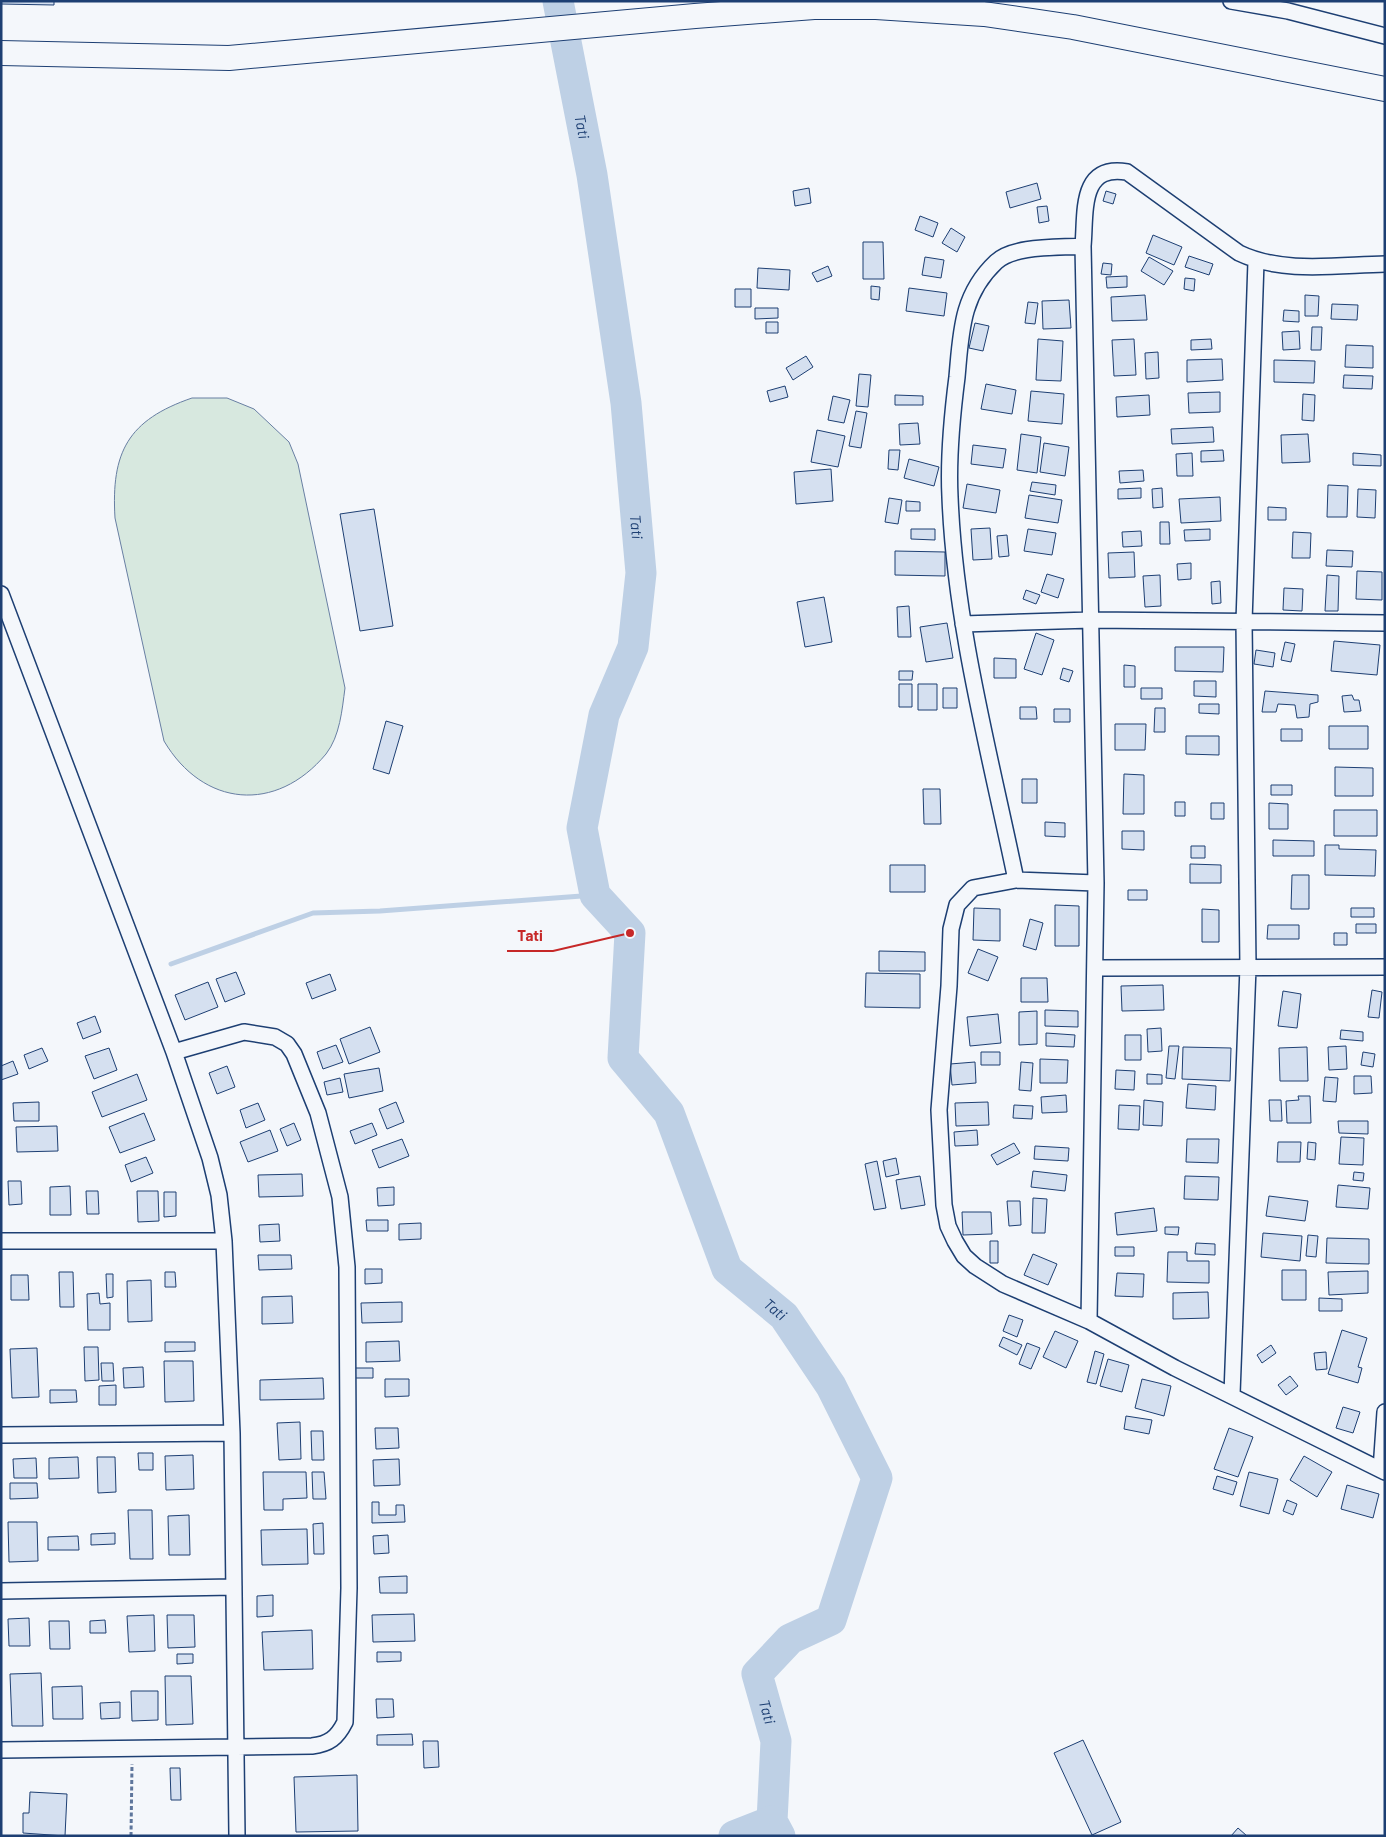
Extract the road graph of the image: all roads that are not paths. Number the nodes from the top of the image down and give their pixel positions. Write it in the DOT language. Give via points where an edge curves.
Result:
graph roads {
  1 [pos="1231,1"];
  2 [pos="1385,36"];
  3 [pos="1,53"];
  4 [pos="1385,89"];
  5 [pos="1083,246"];
  6 [pos="1256,261"];
  7 [pos="1385,264"];
  8 [pos="1,594"];
  9 [pos="1091,620"];
  10 [pos="1244,622"];
  11 [pos="1385,623"];
  12 [pos="963,624"];
  13 [pos="1016,880"];
  14 [pos="1096,883"];
  15 [pos="1248,967"];
  16 [pos="1385,967"];
  17 [pos="1096,968"];
  18 [pos="174,1052"];
  19 [pos="1,1240"];
  20 [pos="224,1241"];
  21 [pos="1089,1321"];
  22 [pos="1232,1394"];
  23 [pos="1385,1412"];
  24 [pos="232,1433"];
  25 [pos="1,1435"];
  26 [pos="1383,1471"];
  27 [pos="234,1588"];
  28 [pos="1,1591"];
  29 [pos="236,1747"];
  30 [pos="1,1750"];
  31 [pos="237,1836"];
  1 -- 2 [label="street" via="1288,10"];
  3 -- 4 [label="main road" via="228,58 695,16 814,7 876,7 984,14 1083,29"];
  5 -- 6 [label="street" via="1088,191 1094,178 1115,170 1127,172 1238,253"];
  5 -- 9 [label="street"];
  5 -- 12 [label="street" via="1014,252 996,262 972,294 963,316 953,415 950,495 952,543"];
  6 -- 7 [label="street" via="1290,266"];
  6 -- 10 [label="street"];
  8 -- 18 [label="street"];
  9 -- 10 [label="street"];
  9 -- 12 [label="street"];
  9 -- 14 [label="street"];
  10 -- 11 [label="street"];
  10 -- 15 [label="street"];
  12 -- 13 [label="street"];
  13 -- 14 [label="street"];
  13 -- 21 [label="street" via="973,888 957,905 953,916 939,1110 944,1205 955,1241 975,1266 1003,1284"];
  14 -- 17 [label="street"];
  15 -- 16 [label="street"];
  15 -- 17 [label="street"];
  15 -- 22 [label="street"];
  17 -- 21 [label="street"];
  18 -- 20 [label="street" via="210,1158 219,1195"];
  18 -- 29 [label="street" via="244,1032 275,1037 287,1044 318,1113 340,1197 347,1267 349,1588 345,1722 338,1735 321,1745"];
  19 -- 20 [label="street"];
  20 -- 24 [label="street"];
  21 -- 22 [label="street" via="1175,1368"];
  22 -- 26 [label="street"];
  23 -- 26 [label="street"];
  24 -- 25 [label="street"];
  24 -- 27 [label="street"];
  27 -- 28 [label="street"];
  27 -- 29 [label="street"];
  29 -- 30 [label="street"];
  29 -- 31 [label="street"];
}
